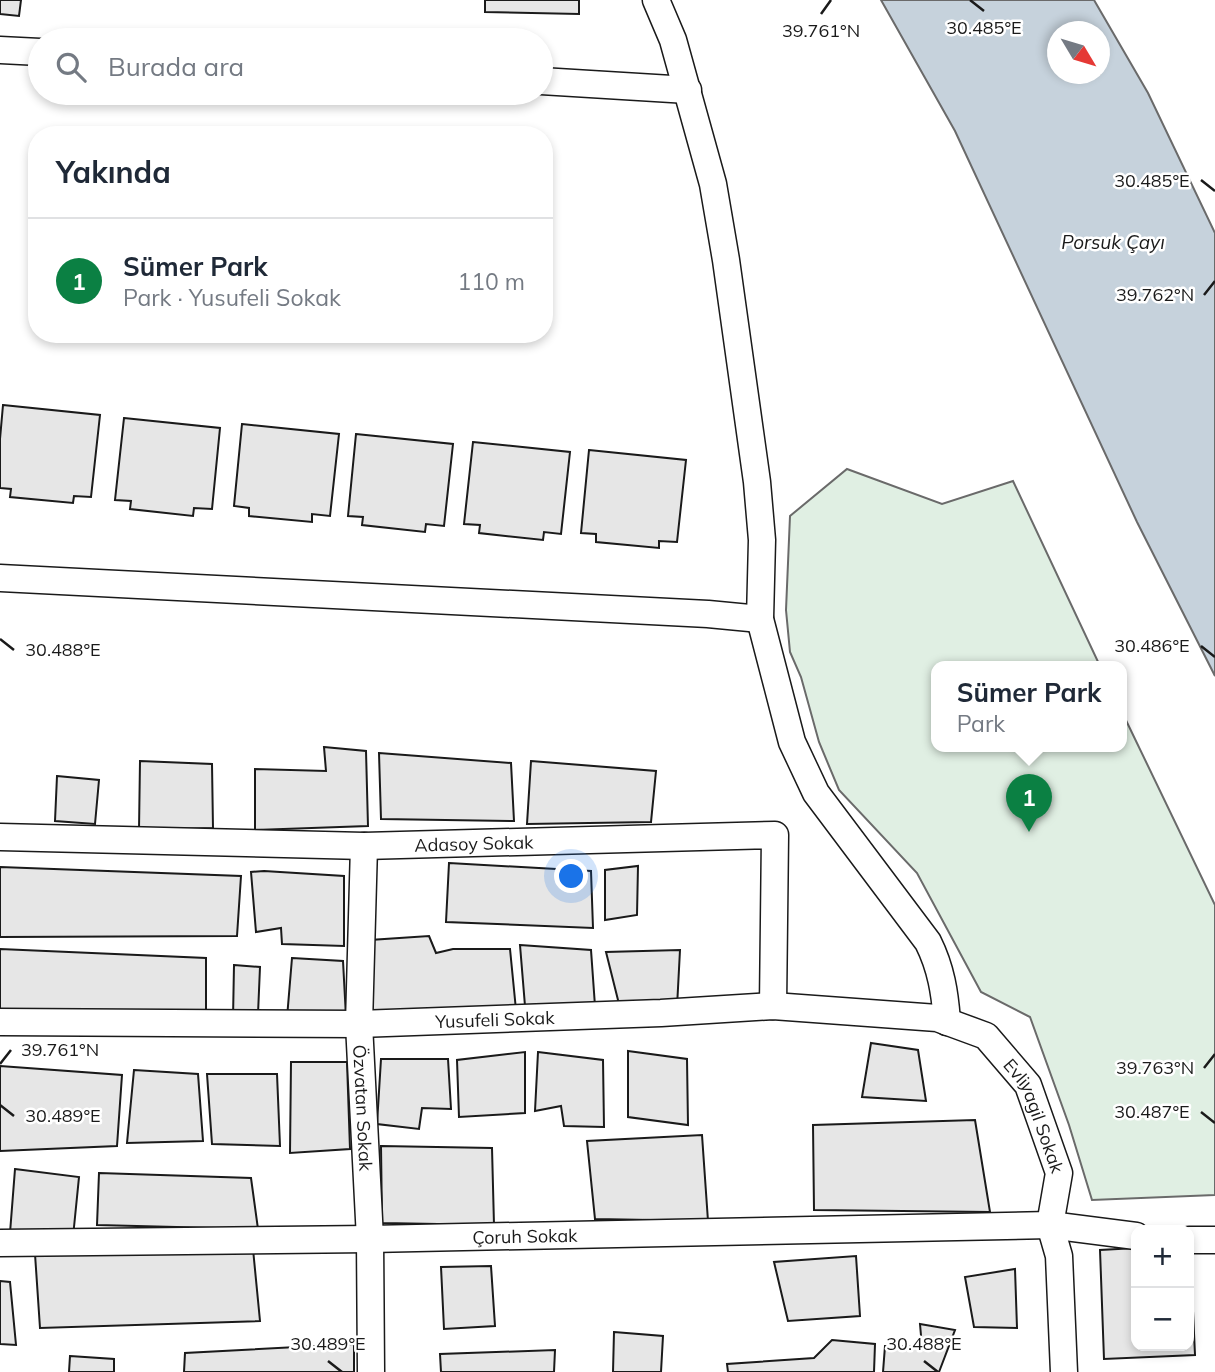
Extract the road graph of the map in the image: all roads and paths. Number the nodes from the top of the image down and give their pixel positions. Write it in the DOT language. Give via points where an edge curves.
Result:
graph roads {
  1 [pos="656,0"];
  2 [pos="0,50"];
  3 [pos="28,51"];
  4 [pos="553,82"];
  5 [pos="688,89"];
  6 [pos="0,578"];
  7 [pos="760,619"];
  8 [pos="0,837"];
  9 [pos="364,846"];
  10 [pos="773,1006"];
  11 [pos="0,1022"];
  12 [pos="947,1022"];
  13 [pos="359,1024"];
  14 [pos="986,1036"];
  15 [pos="1050,1225"];
  16 [pos="1131,1235"];
  17 [pos="370,1239"];
  18 [pos="1194,1240"];
  19 [pos="1215,1240"];
  20 [pos="0,1243"];
  21 [pos="371,1372"];
  22 [pos="1065,1372"];
  1 -- 5 [label="street"];
  2 -- 3 [label="street"];
  4 -- 5 [label="street"];
  5 -- 7 [label="street" via="713,184 757,482 762,540"];
  6 -- 7 [label="street"];
  7 -- 12 [label="street" via="803,769 816,793 929,942 944,986"];
  8 -- 9 [label="street, Adasoy Sokak"];
  9 -- 10 [label="street, Adasoy Sokak" via="775,835"];
  9 -- 13 [label="street, Özvatan Sokak"];
  10 -- 12 [label="street, Yusufeli Sokak"];
  10 -- 13 [label="street, Yusufeli Sokak"];
  11 -- 13 [label="street, Yusufeli Sokak"];
  12 -- 14 [label="street, Yusufeli Sokak"];
  13 -- 17 [label="street, Özvatan Sokak"];
  14 -- 15 [label="street, Evliyagil Sokak" via="1028,1085 1059,1173"];
  15 -- 16 [label="street, Çoruh Sokak"];
  15 -- 17 [label="street, Çoruh Sokak"];
  15 -- 22 [label="street, Evliyagil Sokak" via="1059,1256"];
  17 -- 20 [label="street, Çoruh Sokak"];
  17 -- 21 [label="street, Özvatan Sokak"];
  18 -- 19 [label="street"];
}
